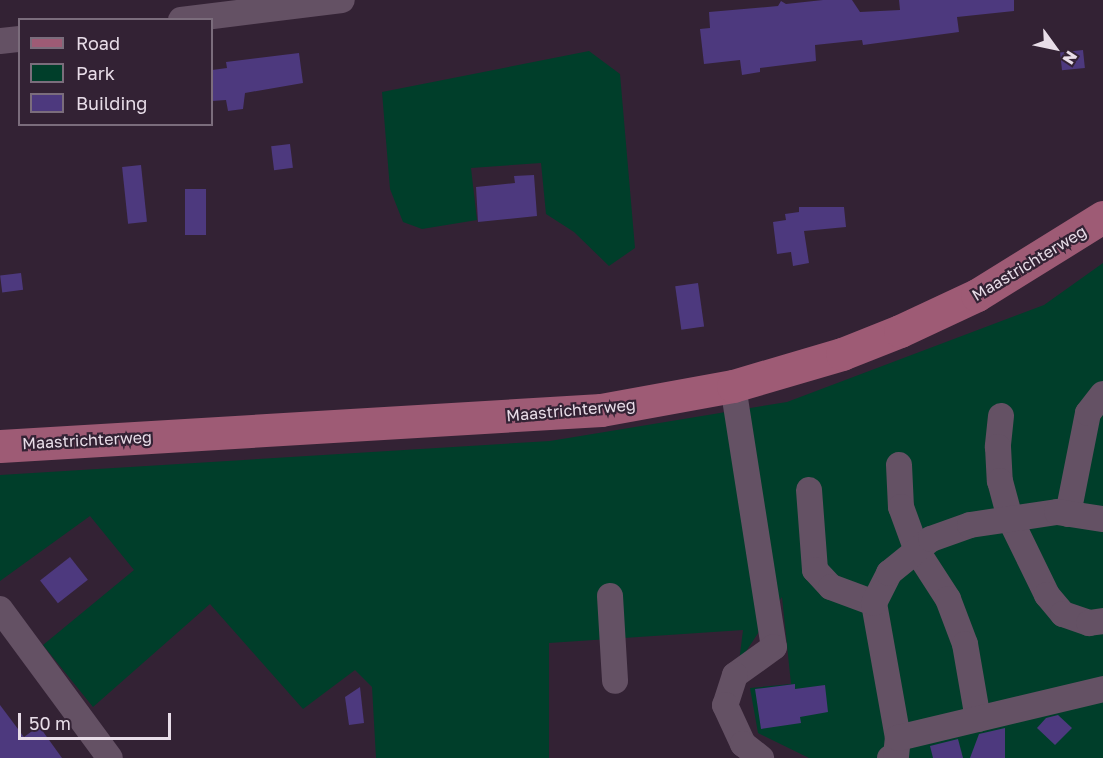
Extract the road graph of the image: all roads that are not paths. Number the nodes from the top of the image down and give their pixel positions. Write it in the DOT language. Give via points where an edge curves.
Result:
graph roads {
  1 [pos="342,0"];
  2 [pos="197,18"];
  3 [pos="18,39"];
  4 [pos="0,41"];
  5 [pos="1103,217"];
  6 [pos="732,386"];
  7 [pos="1103,394"];
  8 [pos="1001,416"];
  9 [pos="0,446"];
  10 [pos="1093,451"];
  11 [pos="899,465"];
  12 [pos="809,490"];
  13 [pos="1068,514"];
  14 [pos="1010,519"];
  15 [pos="1103,519"];
  16 [pos="917,551"];
  17 [pos="610,596"];
  18 [pos="874,603"];
  19 [pos="0,609"];
  20 [pos="1103,621"];
  21 [pos="615,681"];
  22 [pos="1103,689"];
  23 [pos="978,719"];
  24 [pos="902,748"];
  25 [pos="110,758"];
  26 [pos="761,758"];
  1 -- 2 [label="street"];
  3 -- 4 [label="street"];
  5 -- 6 [label="main road, Maastrichterweg" via="976,295 900,331 842,354"];
  6 -- 9 [label="main road, Maastrichterweg" via="601,410"];
  6 -- 26 [label="street" via="774,647 735,675 725,705 742,744"];
  7 -- 10 [label="street" via="1088,413"];
  8 -- 14 [label="street" via="1000,481"];
  10 -- 13 [label="street"];
  11 -- 16 [label="street" via="901,507"];
  12 -- 18 [label="street" via="815,570 831,587"];
  13 -- 14 [label="street"];
  13 -- 15 [label="street"];
  14 -- 16 [label="street" via="970,525 931,539"];
  14 -- 20 [label="street" via="1047,595 1063,614 1089,623"];
  16 -- 18 [label="street" via="889,573"];
  16 -- 23 [label="street" via="948,599 965,644"];
  17 -- 21 [label="street"];
  18 -- 24 [label="street"];
  19 -- 25 [label="street"];
  22 -- 23 [label="street"];
  23 -- 24 [label="street"];
}
